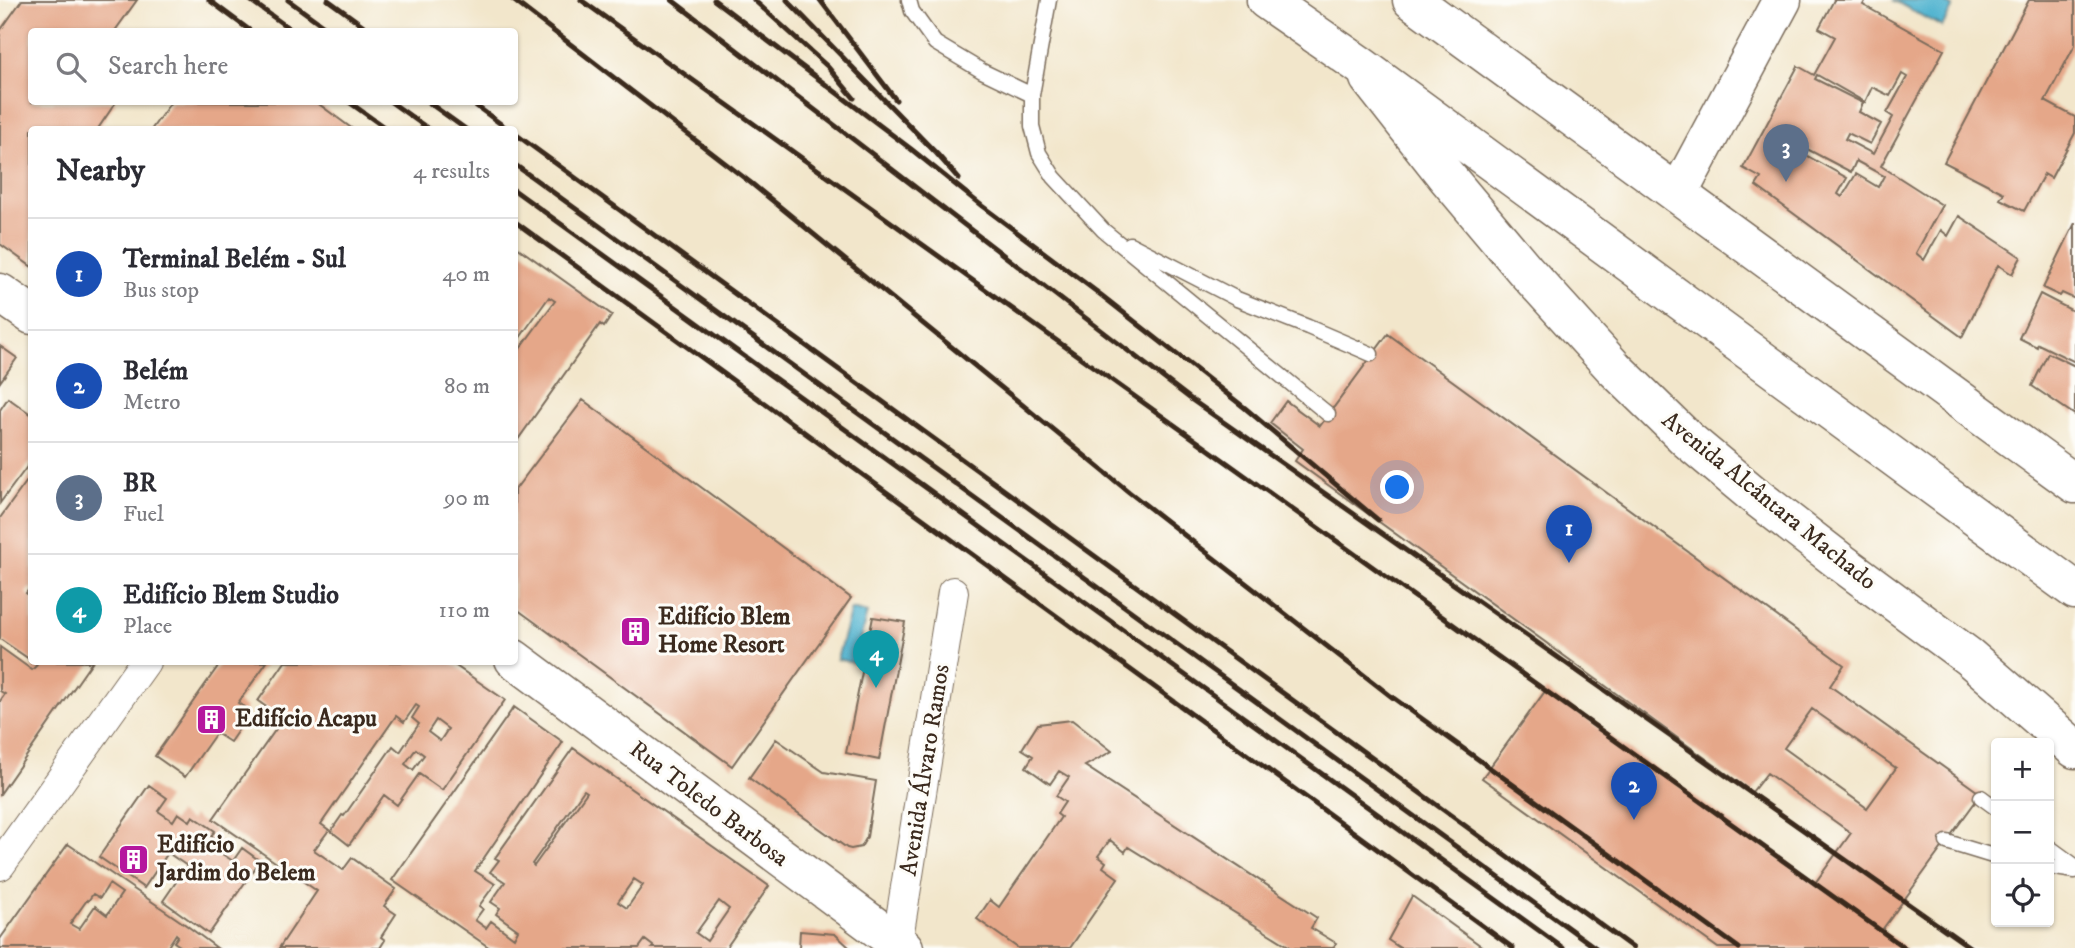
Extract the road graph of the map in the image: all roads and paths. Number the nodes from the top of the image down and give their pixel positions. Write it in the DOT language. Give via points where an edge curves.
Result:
graph roads {
  1 [pos="909,0"];
  2 [pos="1049,0"];
  3 [pos="1266,0"];
  4 [pos="1782,0"];
  5 [pos="1414,1"];
  6 [pos="1357,63"];
  7 [pos="1032,95"];
  8 [pos="1678,194"];
  9 [pos="1103,230"];
  10 [pos="0,293"];
  11 [pos="28,312"];
  12 [pos="1371,355"];
  13 [pos="1328,414"];
  14 [pos="2075,484"];
  15 [pos="2075,590"];
  16 [pos="953,592"];
  17 [pos="518,662"];
  18 [pos="143,665"];
  19 [pos="2075,749"];
  20 [pos="1981,797"];
  21 [pos="1991,804"];
  22 [pos="1947,842"];
  23 [pos="2054,851"];
  24 [pos="1991,855"];
  25 [pos="0,865"];
  26 [pos="2054,867"];
  27 [pos="2075,869"];
  28 [pos="899,947"];
  1 -- 7 [label="lane" via="935,43"];
  2 -- 7 [label="lane"];
  3 -- 6 [label="main road, Avenida Alcântara Machado"];
  4 -- 8 [label="main road"];
  5 -- 8 [label="main road"];
  6 -- 15 [label="main road, Avenida Alcântara Machado"];
  6 -- 19 [label="main road, Avenida Alcântara Machado" via="1525,270 1614,368 1688,440 1969,657"];
  7 -- 9 [label="lane" via="1032,126 1039,153 1054,177"];
  8 -- 14 [label="main road"];
  9 -- 12 [label="lane" via="1237,299"];
  9 -- 13 [label="lane"];
  10 -- 11 [label="main road"];
  16 -- 28 [label="street, Avenida Álvaro Ramos"];
  17 -- 28 [label="main road, Rua Toledo Barbosa"];
  18 -- 25 [label="street"];
  20 -- 21 [label="lane"];
  22 -- 24 [label="lane"];
  23 -- 27 [label="lane"];
  26 -- 27 [label="lane"];
}
